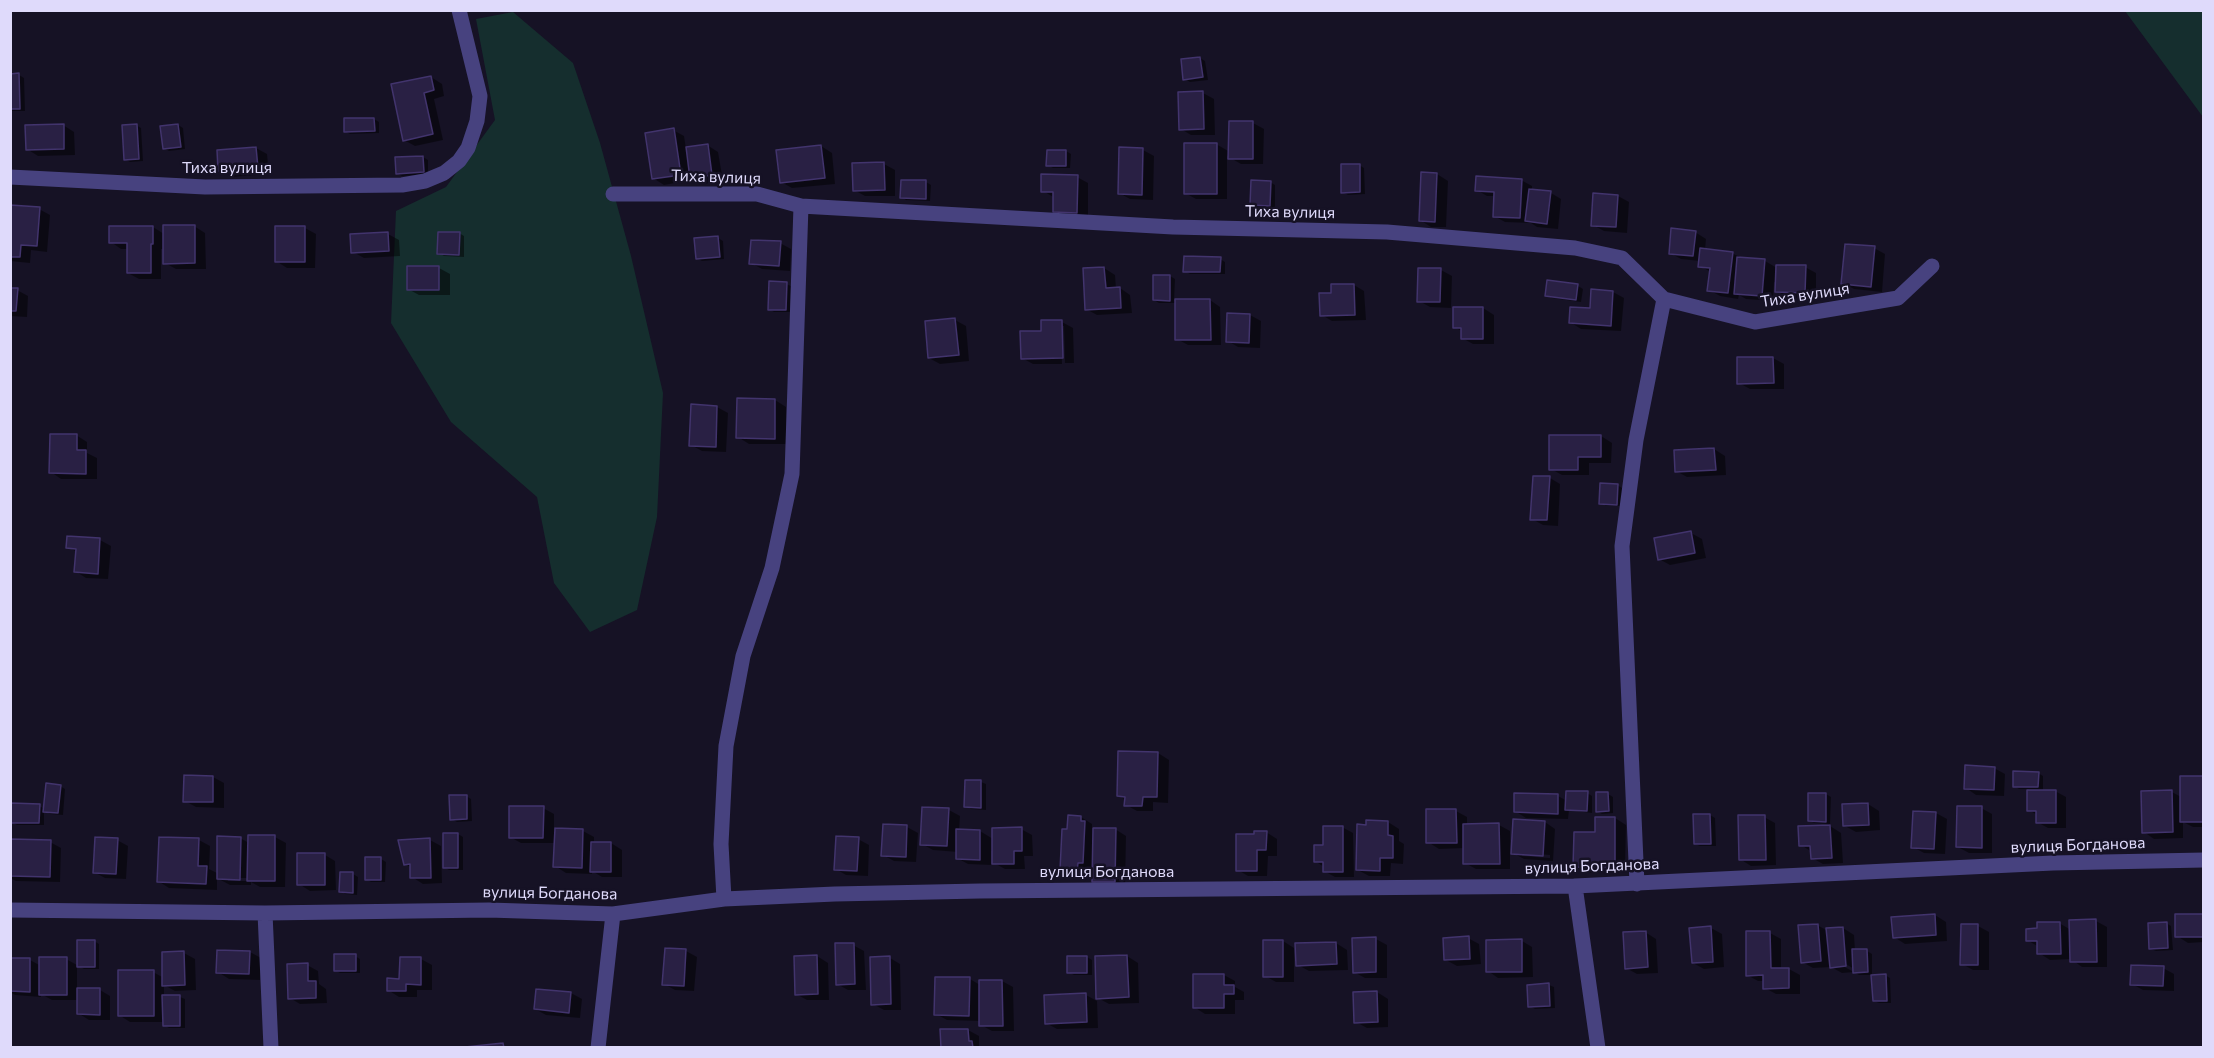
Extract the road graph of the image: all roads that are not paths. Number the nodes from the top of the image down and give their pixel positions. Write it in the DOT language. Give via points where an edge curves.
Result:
graph roads {
  1 [pos="459,10"];
  2 [pos="10,177"];
  3 [pos="613,194"];
  4 [pos="801,206"];
  5 [pos="1932,266"];
  6 [pos="1664,299"];
  7 [pos="2204,860"];
  8 [pos="1637,884"];
  9 [pos="1575,886"];
  10 [pos="724,899"];
  11 [pos="10,910"];
  12 [pos="265,913"];
  13 [pos="613,914"];
  14 [pos="271,1047"];
  15 [pos="598,1047"];
  16 [pos="1598,1047"];
  1 -- 2 [label="street, Тиха вулиця" via="480,96 477,121 459,161 426,181 205,187"];
  3 -- 4 [label="street, Тиха вулиця" via="757,194"];
  4 -- 6 [label="street, Тиха вулиця" via="1173,227 1388,232 1575,248 1622,258"];
  4 -- 10 [label="street" via="792,474 772,568 744,656 726,746 721,844"];
  5 -- 6 [label="street, Тиха вулиця" via="1898,298 1755,322"];
  6 -- 8 [label="street" via="1636,440 1622,546"];
  7 -- 8 [label="street, вулиця Богданова" via="2053,862"];
  8 -- 9 [label="street, вулиця Богданова"];
  9 -- 10 [label="street, вулиця Богданова" via="980,891"];
  9 -- 16 [label="street"];
  10 -- 13 [label="street, вулиця Богданова"];
  11 -- 12 [label="street, вулиця Богданова"];
  12 -- 13 [label="street, вулиця Богданова" via="489,910"];
  12 -- 14 [label="street"];
  13 -- 15 [label="street"];
}
